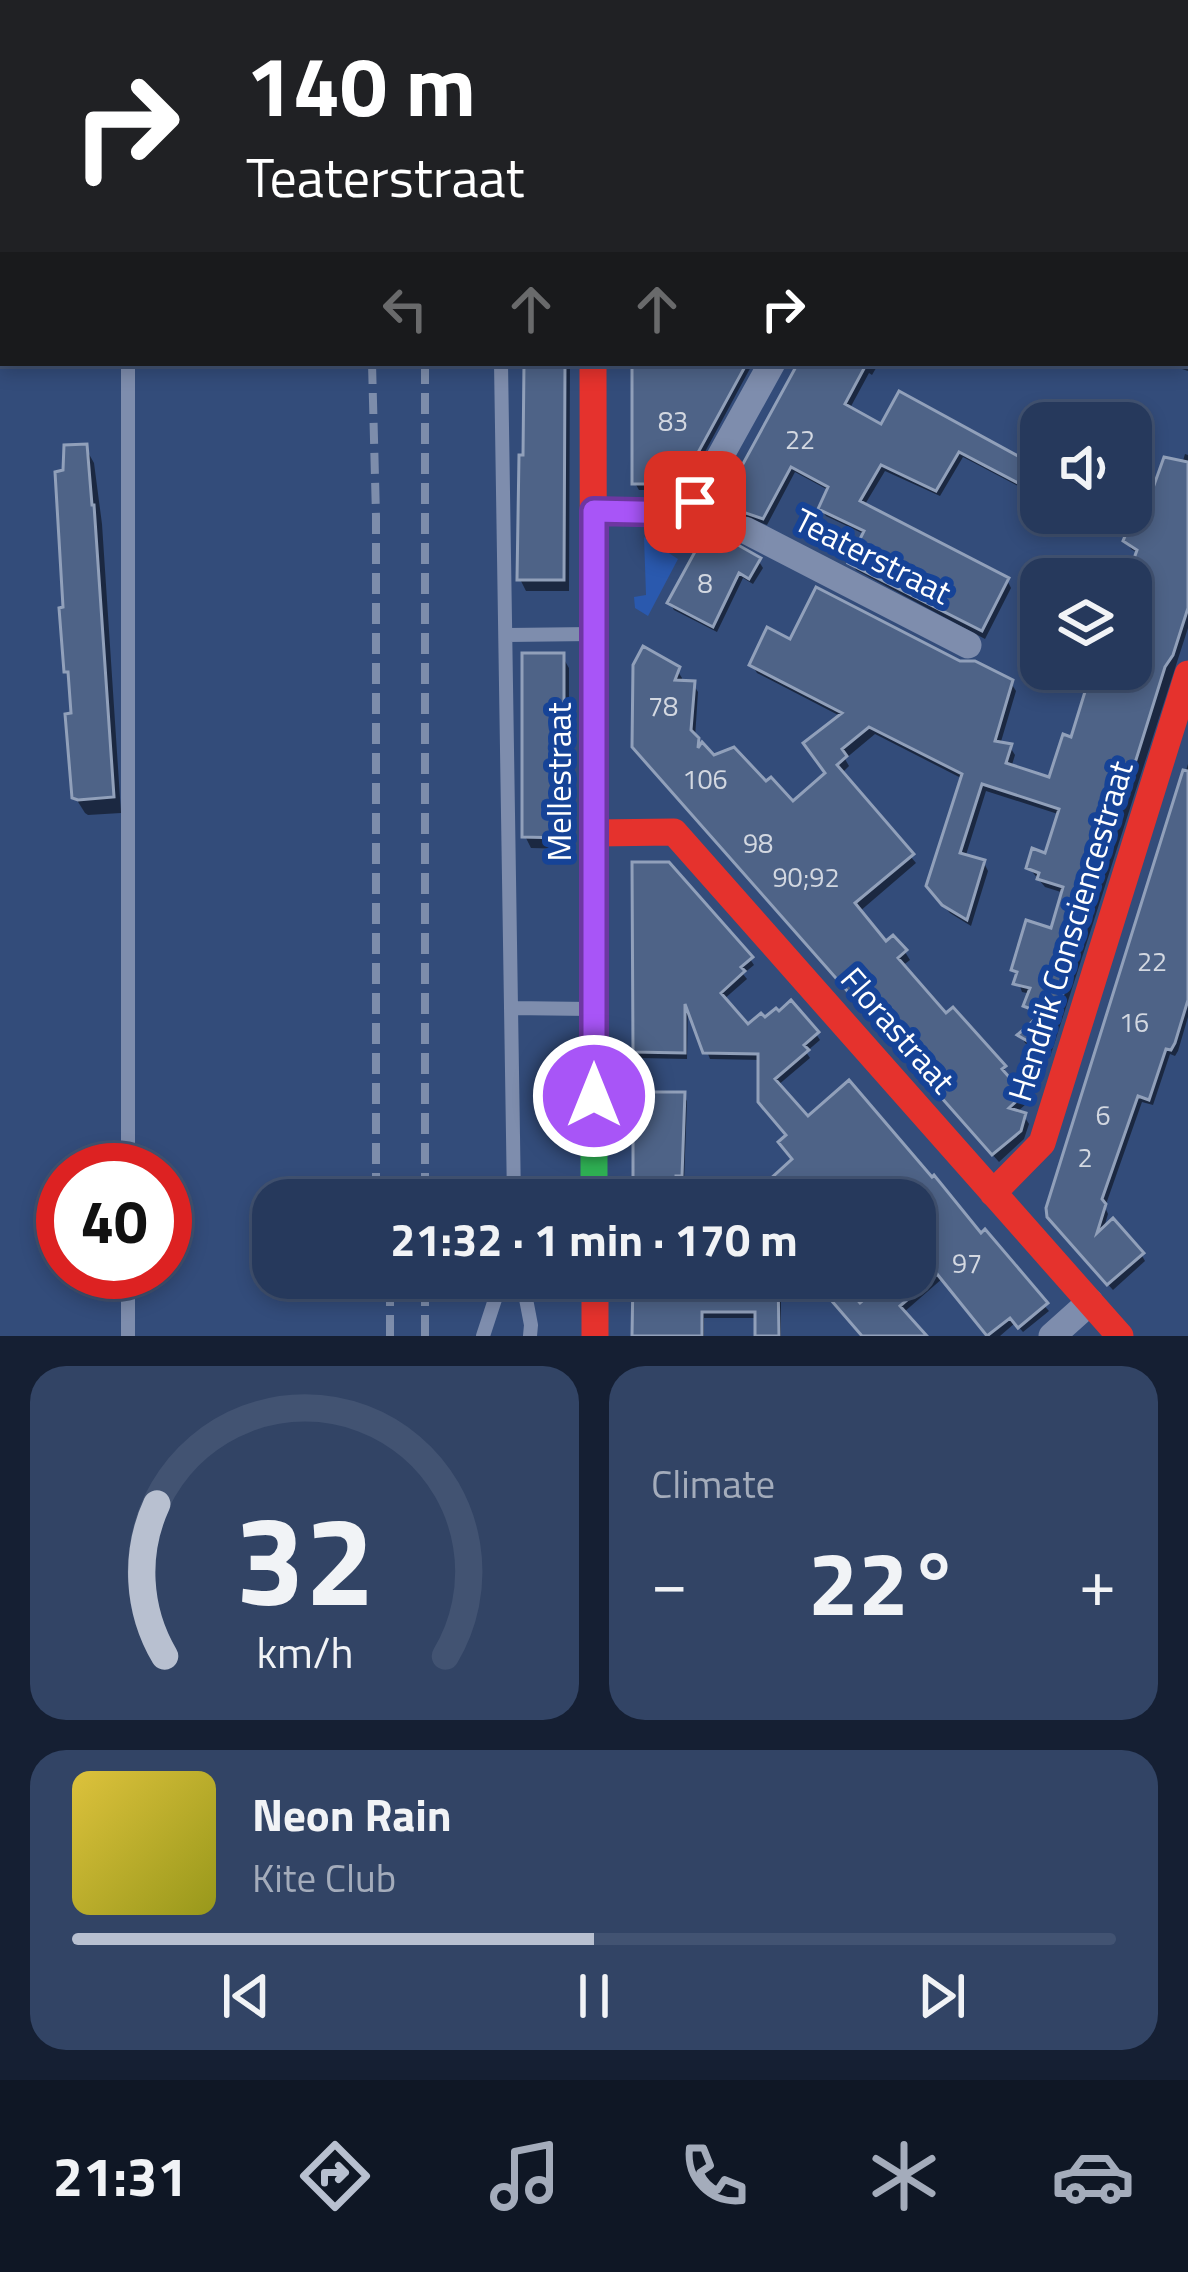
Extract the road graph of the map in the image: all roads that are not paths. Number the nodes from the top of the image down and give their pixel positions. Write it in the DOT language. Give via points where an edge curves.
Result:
graph roads {
  1 [pos="128,366"];
  2 [pos="501,366"];
  3 [pos="593,366"];
  4 [pos="771,366"];
  5 [pos="594,511"];
  6 [pos="745,530"];
  7 [pos="593,634"];
  8 [pos="506,635"];
  9 [pos="968,645"];
  10 [pos="1188,674"];
  11 [pos="596,833"];
  12 [pos="512,1008"];
  13 [pos="595,1009"];
  14 [pos="128,1143"];
  15 [pos="514,1179"];
  16 [pos="594,1179"];
  17 [pos="993,1193"];
  18 [pos="128,1299"];
  19 [pos="495,1299"];
  20 [pos="526,1299"];
  21 [pos="595,1299"];
  22 [pos="1090,1302"];
  23 [pos="128,1336"];
  24 [pos="483,1336"];
  25 [pos="530,1336"];
  26 [pos="596,1336"];
  27 [pos="1052,1336"];
  28 [pos="1120,1336"];
  1 -- 14 [label="lane"];
  2 -- 8 [label="lane"];
  3 -- 5 [label="street, Mellestraat"];
  4 -- 5 [label="street" via="705,508"];
  5 -- 7 [label="street, Mellestraat"];
  6 -- 9 [label="street, Teaterstraat"];
  7 -- 8 [label="lane"];
  7 -- 11 [label="street, Mellestraat"];
  8 -- 12 [label="lane"];
  10 -- 17 [label="street, Hendrik Consciencestraat" via="1042,1143"];
  11 -- 13 [label="street, Mellestraat"];
  11 -- 17 [label="street, Florastraat" via="674,832"];
  12 -- 13 [label="lane"];
  12 -- 15 [label="lane"];
  13 -- 16 [label="street, Mellestraat"];
  17 -- 22 [label="street, Florastraat"];
  18 -- 23 [label="lane"];
  19 -- 24 [label="lane"];
  20 -- 25 [label="lane"];
  21 -- 26 [label="street"];
  22 -- 27 [label="street"];
  22 -- 28 [label="street, Florastraat"];
}
